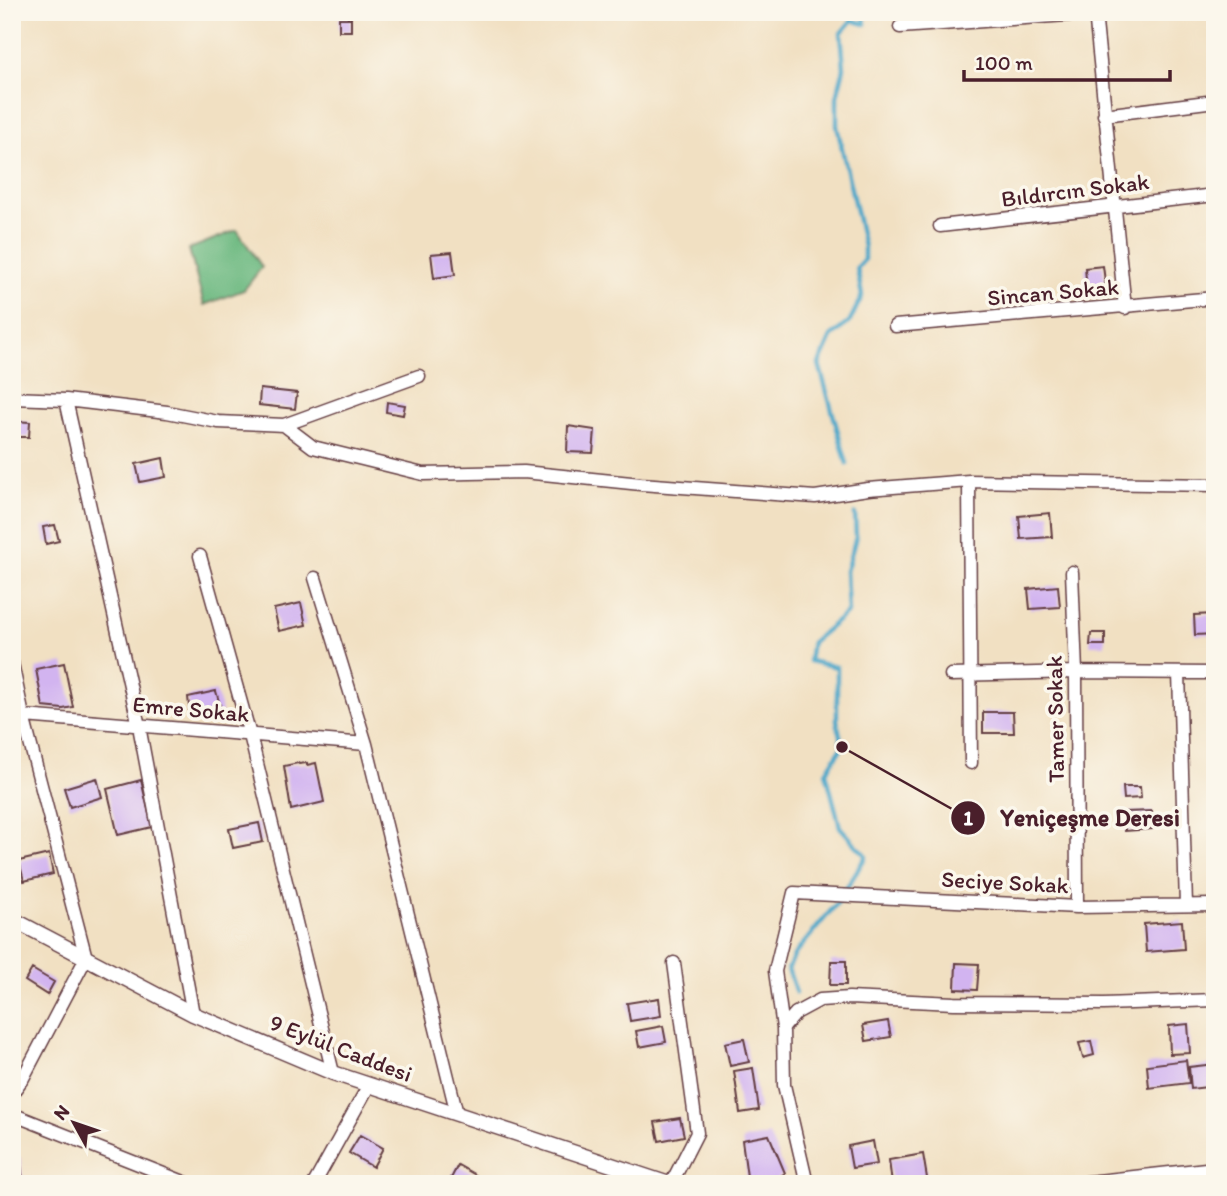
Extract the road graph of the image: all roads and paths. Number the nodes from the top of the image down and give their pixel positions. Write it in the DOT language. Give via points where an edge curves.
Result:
graph roads {
  1 [pos="900,27"];
  2 [pos="1215,101"];
  3 [pos="1104,115"];
  4 [pos="1215,195"];
  5 [pos="1113,206"];
  6 [pos="940,226"];
  7 [pos="1215,298"];
  8 [pos="1125,308"];
  9 [pos="895,326"];
  10 [pos="419,376"];
  11 [pos="12,398"];
  12 [pos="66,400"];
  13 [pos="284,425"];
  14 [pos="969,481"];
  15 [pos="1215,485"];
  16 [pos="200,556"];
  17 [pos="1072,572"];
  18 [pos="314,578"];
  19 [pos="12,663"];
  20 [pos="1076,672"];
  21 [pos="1179,673"];
  22 [pos="1215,673"];
  23 [pos="970,674"];
  24 [pos="951,675"];
  25 [pos="18,716"];
  26 [pos="139,726"];
  27 [pos="250,735"];
  28 [pos="366,744"];
  29 [pos="971,763"];
  30 [pos="1186,905"];
  31 [pos="1215,905"];
  32 [pos="1077,907"];
  33 [pos="12,919"];
  34 [pos="86,958"];
  35 [pos="674,962"];
  36 [pos="1215,1000"];
  37 [pos="193,1014"];
  38 [pos="783,1028"];
  39 [pos="333,1073"];
  40 [pos="369,1085"];
  41 [pos="12,1093"];
  42 [pos="12,1114"];
  43 [pos="457,1114"];
  44 [pos="1215,1168"];
  45 [pos="189,1184"];
  46 [pos="314,1184"];
  47 [pos="670,1184"];
  48 [pos="807,1184"];
  49 [pos="1071,1184"];
  1 -- 3 [label="street" via="1095,13"];
  2 -- 3 [label="street"];
  3 -- 5 [label="street"];
  4 -- 5 [label="street, Bıldırcın Sokak"];
  5 -- 6 [label="street, Bıldırcın Sokak"];
  5 -- 8 [label="street"];
  7 -- 8 [label="street, Sincan Sokak"];
  8 -- 9 [label="street, Sincan Sokak"];
  10 -- 13 [label="street"];
  11 -- 12 [label="street"];
  12 -- 13 [label="street" via="218,422"];
  12 -- 26 [label="street"];
  13 -- 14 [label="street" via="313,447 423,474 524,472 816,497"];
  14 -- 15 [label="street"];
  14 -- 23 [label="street"];
  16 -- 27 [label="street"];
  17 -- 20 [label="street, Tamer Sokak"];
  18 -- 28 [label="street"];
  19 -- 25 [label="street"];
  20 -- 21 [label="street"];
  20 -- 23 [label="street"];
  20 -- 32 [label="street, Tamer Sokak"];
  21 -- 22 [label="street"];
  21 -- 30 [label="street"];
  23 -- 24 [label="street"];
  23 -- 29 [label="street"];
  25 -- 26 [label="street, Emre Sokak"];
  25 -- 34 [label="street"];
  26 -- 27 [label="street, Emre Sokak"];
  26 -- 37 [label="street"];
  27 -- 28 [label="street, Emre Sokak"];
  27 -- 39 [label="street"];
  28 -- 43 [label="street"];
  30 -- 31 [label="street, Seciye Sokak"];
  30 -- 32 [label="street, Seciye Sokak"];
  32 -- 38 [label="street, Seciye Sokak" via="794,893 775,971"];
  33 -- 34 [label="street, 9 Eylül Caddesi"];
  34 -- 37 [label="street, 9 Eylül Caddesi"];
  34 -- 41 [label="street"];
  35 -- 47 [label="street" via="697,1133"];
  36 -- 38 [label="street" via="1036,1004 830,999 796,1013"];
  37 -- 39 [label="street, 9 Eylül Caddesi"];
  38 -- 48 [label="street" via="783,1085"];
  39 -- 40 [label="street, 9 Eylül Caddesi"];
  40 -- 43 [label="street, 9 Eylül Caddesi"];
  40 -- 46 [label="street"];
  42 -- 45 [label="street"];
  43 -- 47 [label="street, 9 Eylül Caddesi"];
  44 -- 49 [label="street"];
}
